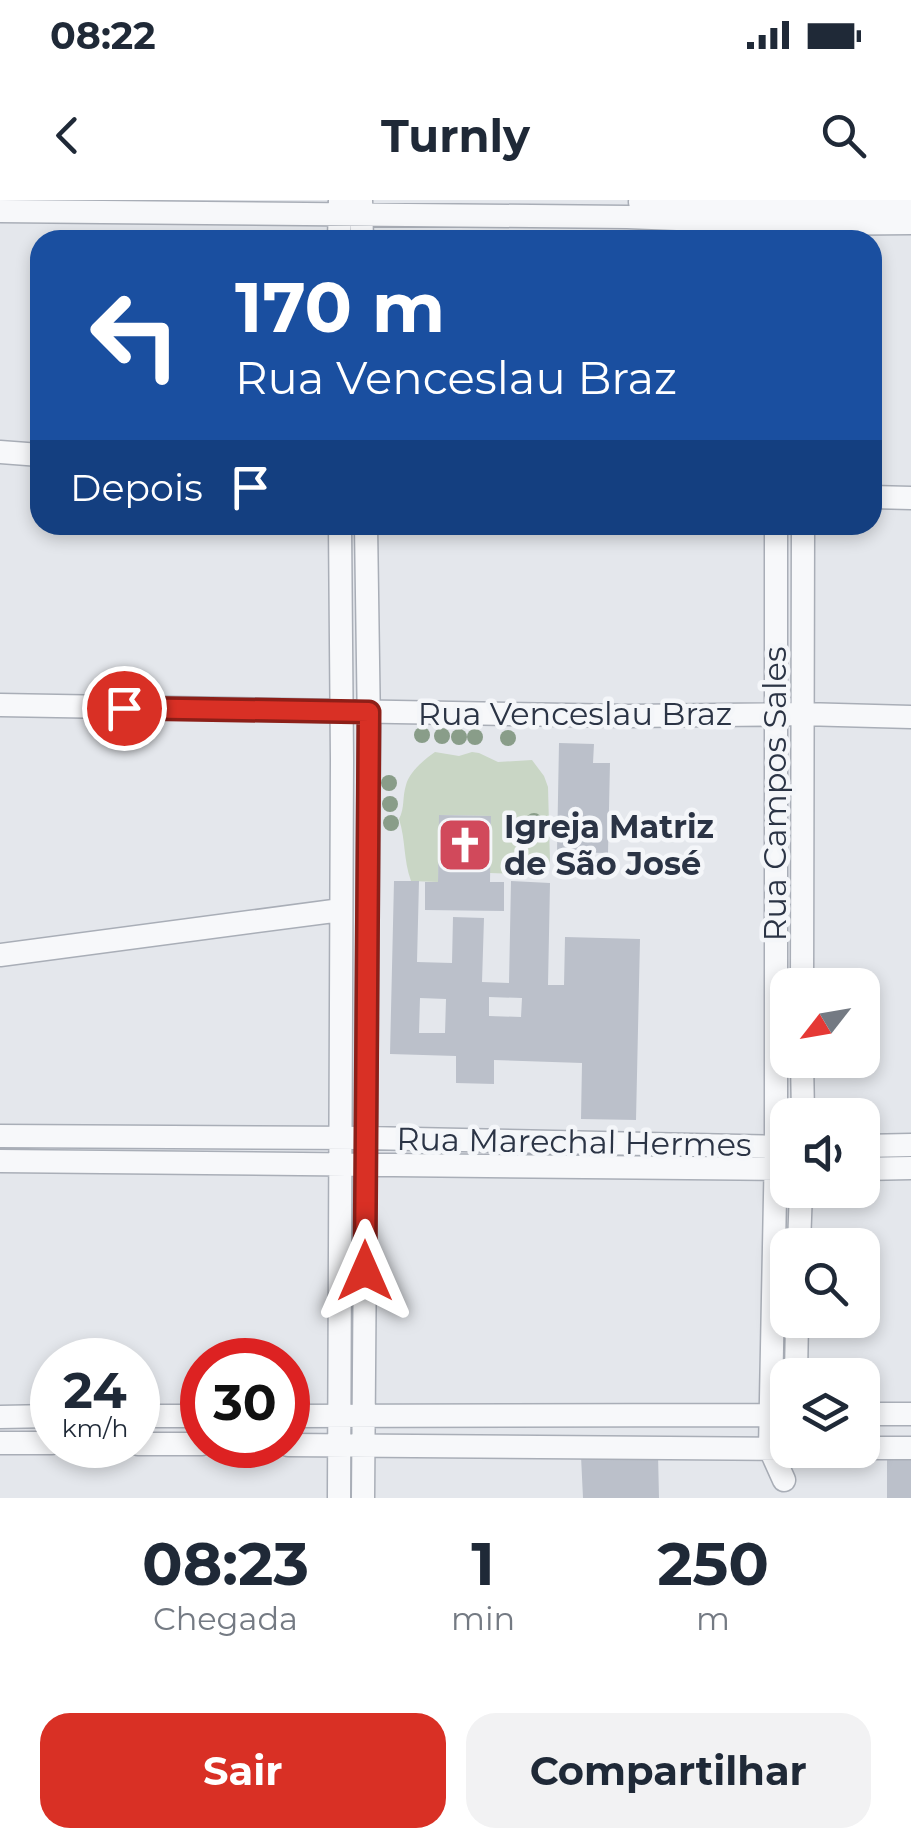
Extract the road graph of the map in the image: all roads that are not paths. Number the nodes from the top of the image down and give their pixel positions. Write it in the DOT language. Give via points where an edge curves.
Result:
graph roads {
  1 [pos="419,204"];
  2 [pos="911,205"];
  3 [pos="350,207"];
  4 [pos="0,211"];
  5 [pos="779,222"];
  6 [pos="804,222"];
  7 [pos="911,222"];
  8 [pos="0,452"];
  9 [pos="30,454"];
  10 [pos="882,498"];
  11 [pos="911,498"];
  12 [pos="340,535"];
  13 [pos="366,535"];
  14 [pos="776,535"];
  15 [pos="803,535"];
  16 [pos="0,705"];
  17 [pos="342,712"];
  18 [pos="369,712"];
  19 [pos="775,714"];
  20 [pos="802,714"];
  21 [pos="911,717"];
  22 [pos="341,910"];
  23 [pos="0,955"];
  24 [pos="802,968"];
  25 [pos="780,1098"];
  26 [pos="0,1136"];
  27 [pos="340,1138"];
  28 [pos="366,1138"];
  29 [pos="880,1146"];
  30 [pos="911,1146"];
  31 [pos="770,1157"];
  32 [pos="770,1158"];
  33 [pos="0,1160"];
  34 [pos="340,1162"];
  35 [pos="366,1163"];
  36 [pos="911,1168"];
  37 [pos="880,1169"];
  38 [pos="781,1208"];
  39 [pos="779,1358"];
  40 [pos="880,1414"];
  41 [pos="911,1414"];
  42 [pos="339,1415"];
  43 [pos="364,1415"];
  44 [pos="0,1416"];
  45 [pos="30,1416"];
  46 [pos="310,1416"];
  47 [pos="770,1416"];
  48 [pos="0,1443"];
  49 [pos="30,1443"];
  50 [pos="310,1445"];
  51 [pos="339,1445"];
  52 [pos="363,1446"];
  53 [pos="880,1448"];
  54 [pos="911,1448"];
  55 [pos="770,1449"];
  56 [pos="339,1498"];
  57 [pos="363,1498"];
  1 -- 3 [label="street"];
  1 -- 5 [label="street"];
  2 -- 6 [label="street"];
  3 -- 4 [label="street"];
  5 -- 6 [label="street"];
  6 -- 7 [label="street"];
  8 -- 9 [label="street"];
  10 -- 11 [label="street"];
  12 -- 17 [label="street"];
  13 -- 18 [label="street"];
  14 -- 19 [label="street, Rua Campos Sales"];
  15 -- 20 [label="street, Rua Campos Sales"];
  16 -- 17 [label="street, Rua Venceslau Braz"];
  17 -- 18 [label="street, Rua Venceslau Braz"];
  17 -- 22 [label="street"];
  18 -- 19 [label="street, Rua Venceslau Braz"];
  18 -- 28 [label="street"];
  19 -- 20 [label="street, Rua Venceslau Braz"];
  19 -- 25 [label="street, Rua Campos Sales"];
  20 -- 21 [label="street, Rua Venceslau Braz"];
  20 -- 24 [label="street, Rua Campos Sales"];
  22 -- 23 [label="street"];
  22 -- 27 [label="street"];
  26 -- 27 [label="street, Rua Marechal Hermes"];
  27 -- 28 [label="street, Rua Marechal Hermes"];
  27 -- 34 [label="street"];
  28 -- 31 [label="street, Rua Marechal Hermes"];
  28 -- 35 [label="street"];
  29 -- 30 [label="street"];
  32 -- 35 [label="street, Rua Marechal Hermes"];
  33 -- 34 [label="street, Rua Marechal Hermes"];
  34 -- 35 [label="street, Rua Marechal Hermes"];
  34 -- 42 [label="street"];
  35 -- 43 [label="street"];
  36 -- 37 [label="street"];
  38 -- 39 [label="street, Rua Campos Sales"];
  40 -- 41 [label="street"];
  42 -- 43 [label="street"];
  42 -- 46 [label="street"];
  42 -- 51 [label="street"];
  43 -- 47 [label="street"];
  43 -- 52 [label="street"];
  44 -- 45 [label="street"];
  48 -- 49 [label="street"];
  50 -- 51 [label="street"];
  51 -- 52 [label="street"];
  51 -- 56 [label="street"];
  52 -- 55 [label="street"];
  52 -- 57 [label="street"];
  53 -- 54 [label="street"];
}
